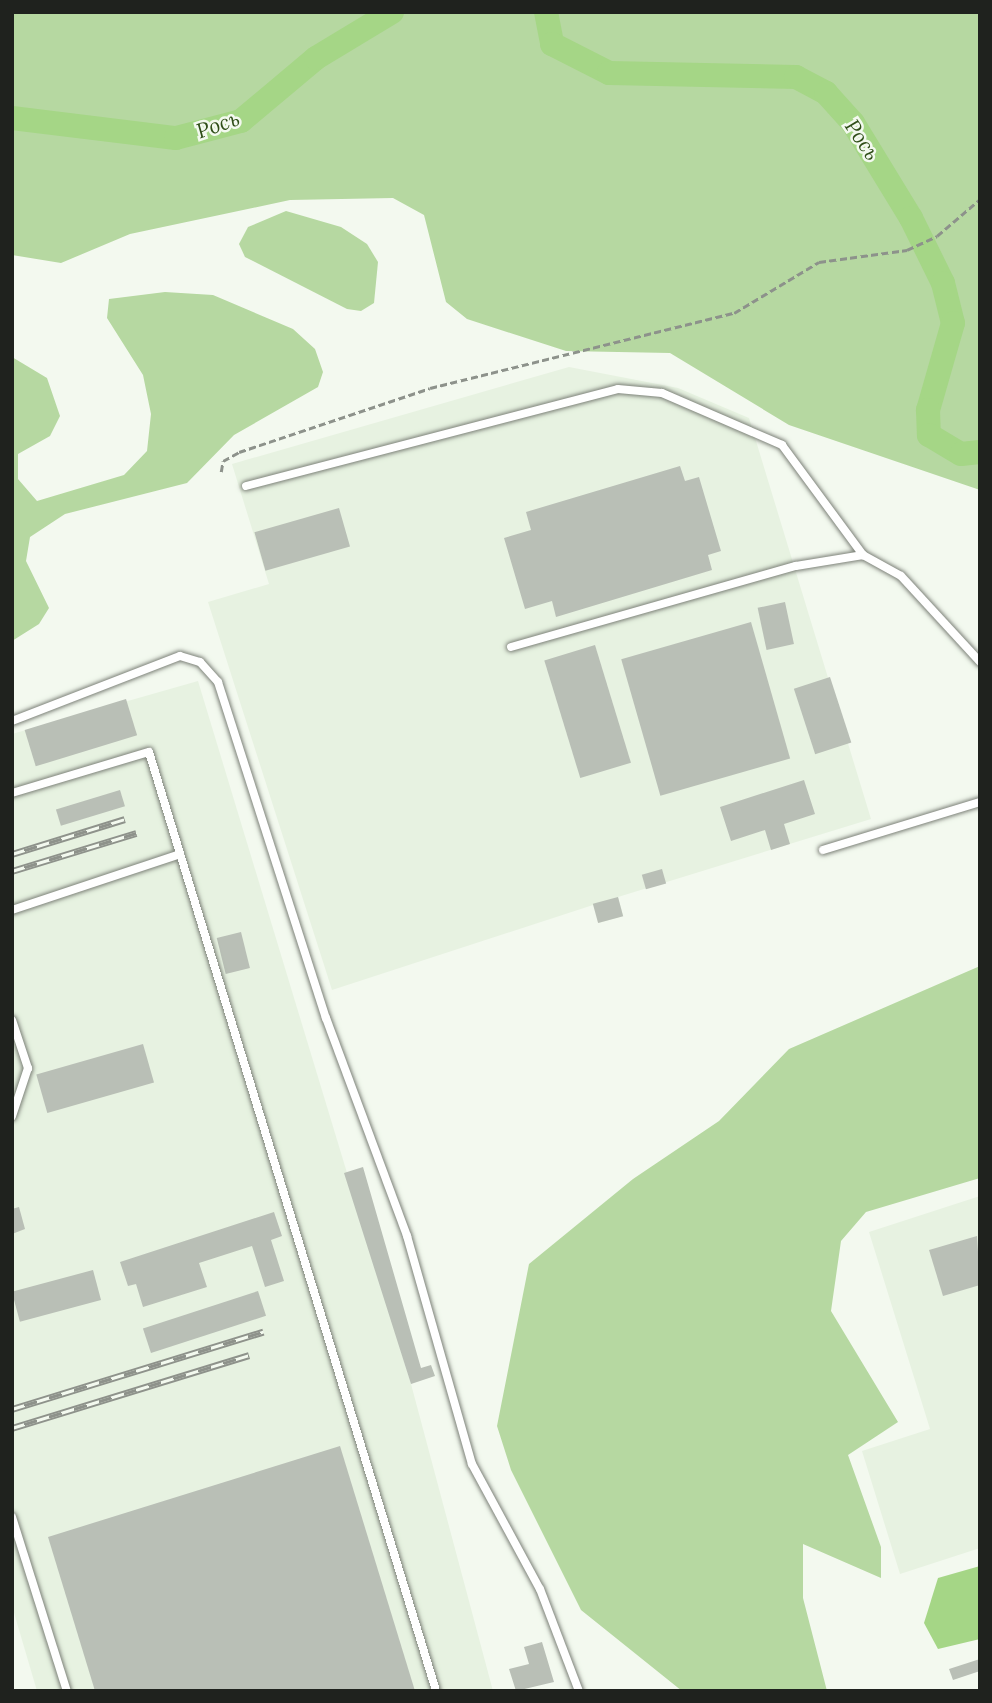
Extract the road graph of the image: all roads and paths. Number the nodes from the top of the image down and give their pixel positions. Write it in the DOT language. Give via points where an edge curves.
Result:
graph roads {
  1 [pos="980,199"];
  2 [pos="221,472"];
  3 [pos="246,486"];
  4 [pos="863,555"];
  5 [pos="511,647"];
  6 [pos="980,662"];
  7 [pos="12,721"];
  8 [pos="12,793"];
  9 [pos="980,802"];
  10 [pos="823,850"];
  11 [pos="180,855"];
  12 [pos="12,910"];
  13 [pos="12,1020"];
  14 [pos="12,1116"];
  15 [pos="12,1517"];
  16 [pos="67,1691"];
  17 [pos="436,1691"];
  18 [pos="579,1691"];
  1 -- 2 [label="path" via="937,236 907,250 819,262 734,313 696,326 430,388 239,452 223,461"];
  3 -- 4 [label="lane" via="618,389 662,393 782,445"];
  4 -- 5 [label="lane" via="796,566"];
  4 -- 6 [label="lane" via="901,576"];
  7 -- 18 [label="lane" via="180,656 200,662 218,682 326,1018 407,1236 472,1464 540,1589"];
  8 -- 11 [label="lane" via="149,752"];
  9 -- 10 [label="lane"];
  11 -- 12 [label="lane"];
  11 -- 17 [label="lane"];
  13 -- 14 [label="lane" via="28,1068"];
  15 -- 16 [label="lane"];
}
